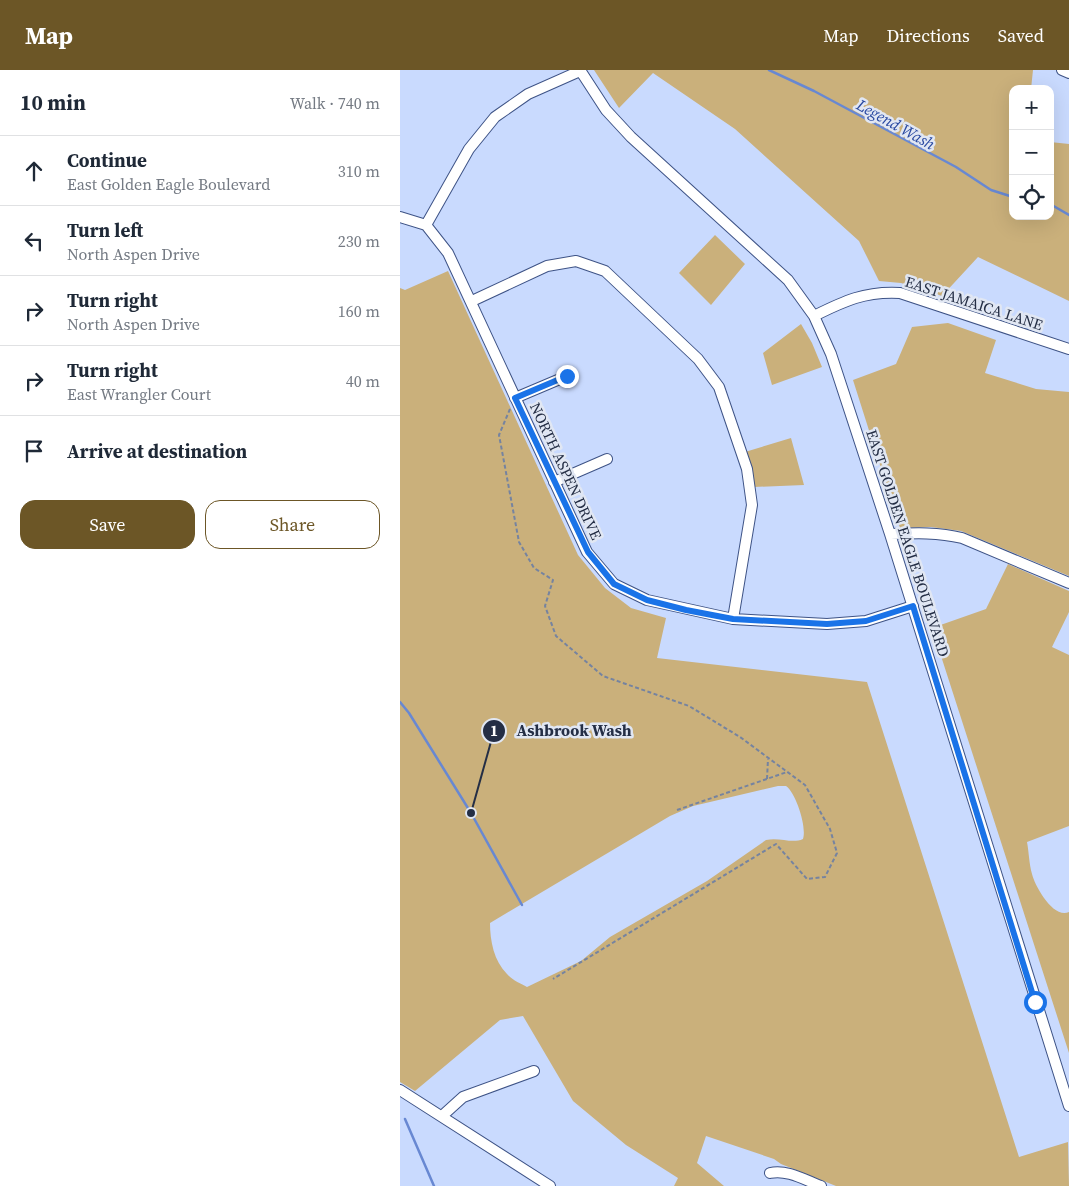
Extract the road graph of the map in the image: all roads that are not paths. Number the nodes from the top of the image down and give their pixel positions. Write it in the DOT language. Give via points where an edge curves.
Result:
graph roads {
  1 [pos="1062,70"];
  2 [pos="580,71"];
  3 [pos="1069,72"];
  4 [pos="400,217"];
  5 [pos="426,225"];
  6 [pos="472,301"];
  7 [pos="814,316"];
  8 [pos="1069,349"];
  9 [pos="567,376"];
  10 [pos="515,398"];
  11 [pos="607,460"];
  12 [pos="554,482"];
  13 [pos="890,534"];
  14 [pos="1069,583"];
  15 [pos="913,606"];
  16 [pos="733,619"];
  17 [pos="534,1071"];
  18 [pos="400,1090"];
  19 [pos="1069,1106"];
  20 [pos="442,1116"];
  21 [pos="770,1173"];
  22 [pos="550,1186"];
  23 [pos="821,1186"];
  1 -- 3 [label="street"];
  2 -- 5 [label="street" via="528,94 495,117 469,149"];
  2 -- 7 [label="street, EAST GOLDEN EAGLE BOULEVARD" via="606,110 631,137 788,280"];
  4 -- 5 [label="street"];
  5 -- 6 [label="street, NORTH ASPEN DRIVE" via="448,252"];
  6 -- 10 [label="street, NORTH ASPEN DRIVE"];
  6 -- 16 [label="street" via="547,266 576,261 605,271 698,359 719,387 747,469 752,505"];
  7 -- 8 [label="street, EAST JAMAICA LANE" via="848,299 885,292 900,293"];
  7 -- 13 [label="street, EAST GOLDEN EAGLE BOULEVARD" via="831,354"];
  9 -- 10 [label="street"];
  10 -- 12 [label="street, NORTH ASPEN DRIVE"];
  11 -- 12 [label="street"];
  12 -- 16 [label="street, NORTH ASPEN DRIVE" via="588,552 614,584 647,600"];
  13 -- 14 [label="street" via="928,533 962,538"];
  13 -- 15 [label="street, EAST GOLDEN EAGLE BOULEVARD"];
  15 -- 16 [label="street, NORTH ASPEN DRIVE" via="866,621 827,624"];
  15 -- 19 [label="street, EAST GOLDEN EAGLE BOULEVARD"];
  17 -- 20 [label="street" via="462,1097"];
  18 -- 20 [label="street"];
  20 -- 22 [label="street"];
  21 -- 23 [label="street" via="793,1175"];
}
